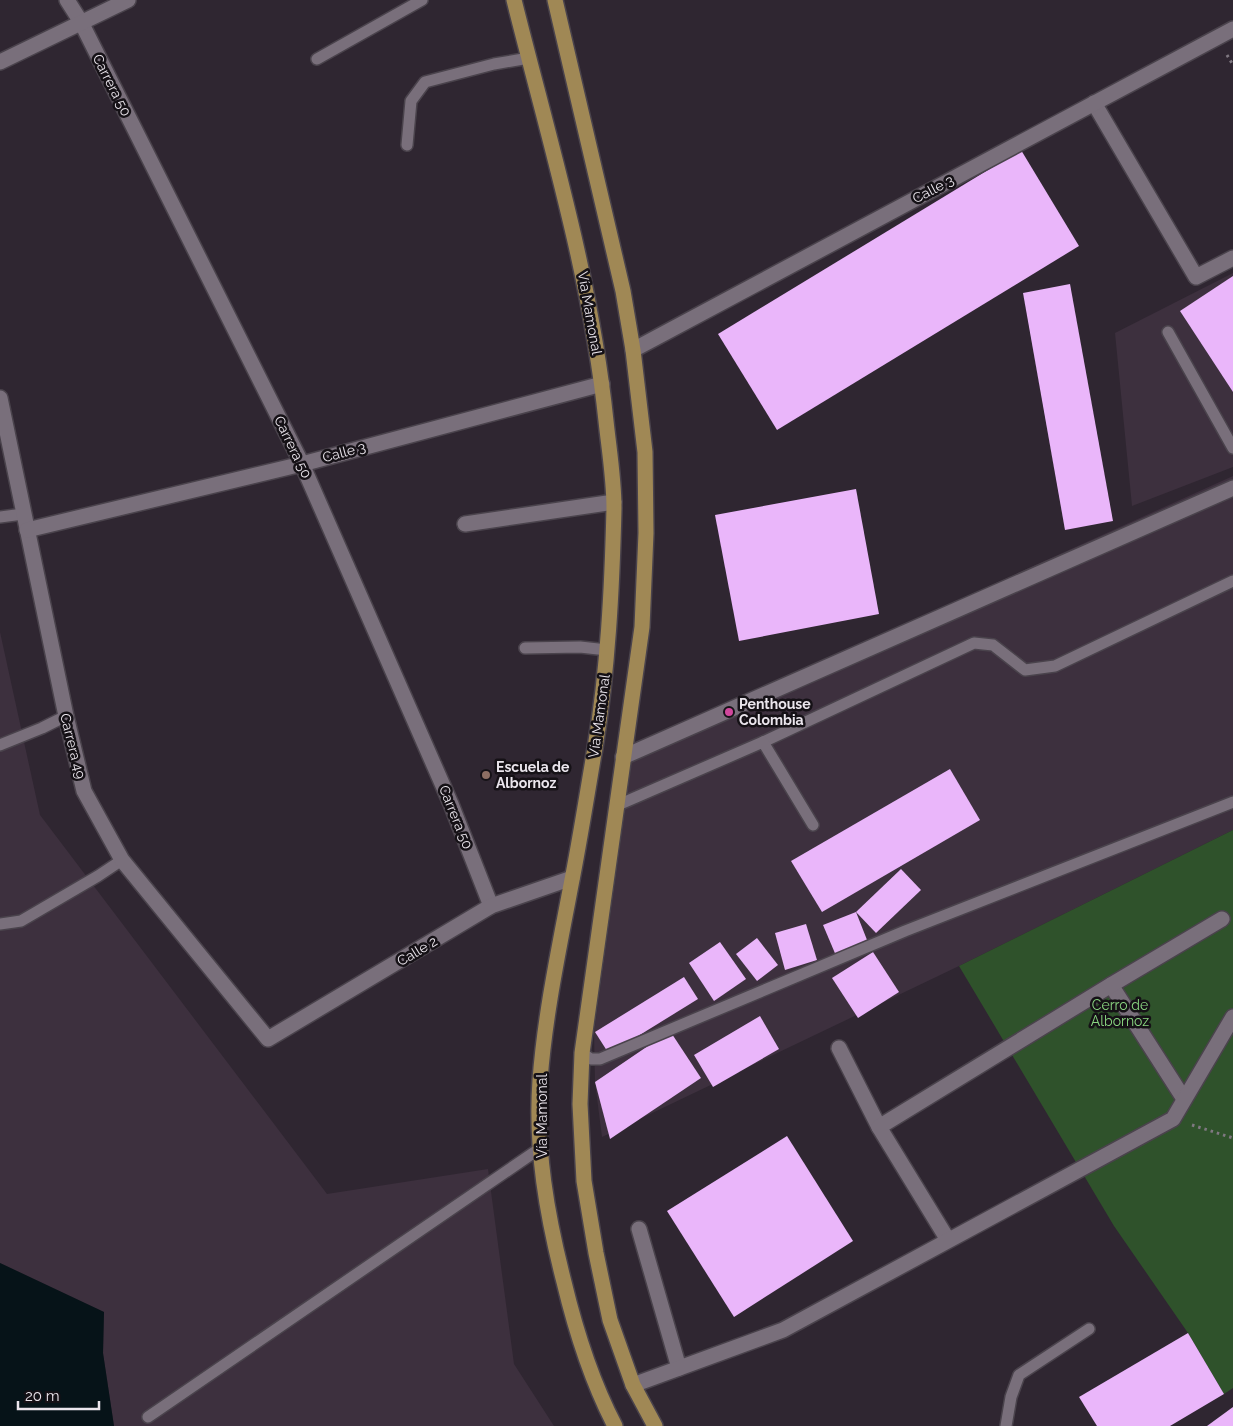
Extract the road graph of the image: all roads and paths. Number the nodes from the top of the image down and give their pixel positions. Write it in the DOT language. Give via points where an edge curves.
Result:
graph roads {
  1 [pos="68,0"];
  2 [pos="128,0"];
  3 [pos="422,0"];
  4 [pos="514,0"];
  5 [pos="556,0"];
  6 [pos="81,22"];
  7 [pos="1233,29"];
  8 [pos="529,58"];
  9 [pos="317,59"];
  10 [pos="0,62"];
  11 [pos="1094,103"];
  12 [pos="407,145"];
  13 [pos="1233,258"];
  14 [pos="1168,332"];
  15 [pos="632,350"];
  16 [pos="602,384"];
  17 [pos="0,398"];
  18 [pos="3,420"];
  19 [pos="1233,448"];
  20 [pos="302,464"];
  21 [pos="1233,488"];
  22 [pos="614,502"];
  23 [pos="23,514"];
  24 [pos="0,517"];
  25 [pos="465,524"];
  26 [pos="27,530"];
  27 [pos="1233,581"];
  28 [pos="525,648"];
  29 [pos="607,650"];
  30 [pos="66,716"];
  31 [pos="763,742"];
  32 [pos="0,745"];
  33 [pos="624,758"];
  34 [pos="1233,802"];
  35 [pos="618,805"];
  36 [pos="813,825"];
  37 [pos="122,860"];
  38 [pos="572,878"];
  39 [pos="491,906"];
  40 [pos="1222,919"];
  41 [pos="0,924"];
  42 [pos="1111,985"];
  43 [pos="1233,1017"];
  44 [pos="268,1039"];
  45 [pos="839,1048"];
  46 [pos="582,1053"];
  47 [pos="1184,1099"];
  48 [pos="1173,1119"];
  49 [pos="879,1127"];
  50 [pos="1233,1138"];
  51 [pos="539,1149"];
  52 [pos="639,1229"];
  53 [pos="948,1240"];
  54 [pos="1089,1329"];
  55 [pos="679,1368"];
  56 [pos="632,1385"];
  57 [pos="148,1417"];
  58 [pos="615,1426"];
  59 [pos="655,1426"];
  60 [pos="1006,1426"];
  1 -- 6 [label="street, Carrera 50"];
  2 -- 6 [label="street"];
  3 -- 9 [label="lane"];
  4 -- 8 [label="main road, Vía Mamonal"];
  5 -- 15 [label="main road" via="623,291"];
  6 -- 10 [label="street"];
  6 -- 20 [label="street, Carrera 50"];
  7 -- 11 [label="street, Calle 3"];
  8 -- 12 [label="lane" via="425,82 411,101"];
  8 -- 16 [label="main road, Vía Mamonal" via="585,282"];
  11 -- 13 [label="street" via="1196,277"];
  11 -- 15 [label="street, Calle 3"];
  14 -- 19 [label="lane"];
  15 -- 33 [label="main road" via="645,452 646,533 642,627"];
  16 -- 20 [label="street, Calle 3"];
  16 -- 22 [label="main road, Vía Mamonal"];
  17 -- 18 [label="street, Carrera 49"];
  18 -- 23 [label="street, Carrera 49"];
  20 -- 26 [label="street, Calle 3"];
  20 -- 39 [label="street, Carrera 50" via="452,804"];
  21 -- 33 [label="street"];
  22 -- 25 [label="street"];
  22 -- 29 [label="main road, Vía Mamonal"];
  23 -- 24 [label="lane"];
  23 -- 26 [label="street, Carrera 49"];
  26 -- 30 [label="street, Carrera 49"];
  27 -- 31 [label="lane" via="1055,666 1026,670 993,645 974,644"];
  28 -- 29 [label="lane"];
  29 -- 38 [label="main road, Vía Mamonal" via="596,744"];
  30 -- 32 [label="lane"];
  30 -- 37 [label="street, Carrera 49" via="84,791"];
  31 -- 35 [label="lane"];
  31 -- 36 [label="lane"];
  33 -- 35 [label="main road"];
  34 -- 46 [label="lane" via="905,931 600,1059 591,1059"];
  35 -- 46 [label="main road"];
  37 -- 41 [label="lane" via="20,921"];
  37 -- 44 [label="street, Carrera 49"];
  38 -- 39 [label="street, Calle 2"];
  38 -- 51 [label="main road, Vía Mamonal" via="552,985 540,1081"];
  39 -- 44 [label="street, Calle 2"];
  40 -- 42 [label="street"];
  42 -- 47 [label="street"];
  42 -- 49 [label="street"];
  43 -- 47 [label="street"];
  45 -- 49 [label="street"];
  46 -- 56 [label="main road" via="580,1104 584,1181 610,1320"];
  47 -- 48 [label="street"];
  48 -- 50 [label="path"];
  48 -- 53 [label="street"];
  49 -- 53 [label="street"];
  51 -- 57 [label="lane"];
  51 -- 58 [label="main road, Vía Mamonal" via="555,1246 576,1332 601,1400"];
  52 -- 55 [label="street"];
  53 -- 55 [label="street" via="783,1330"];
  54 -- 60 [label="lane" via="1019,1375"];
  55 -- 56 [label="street"];
  56 -- 59 [label="main road"];
}
